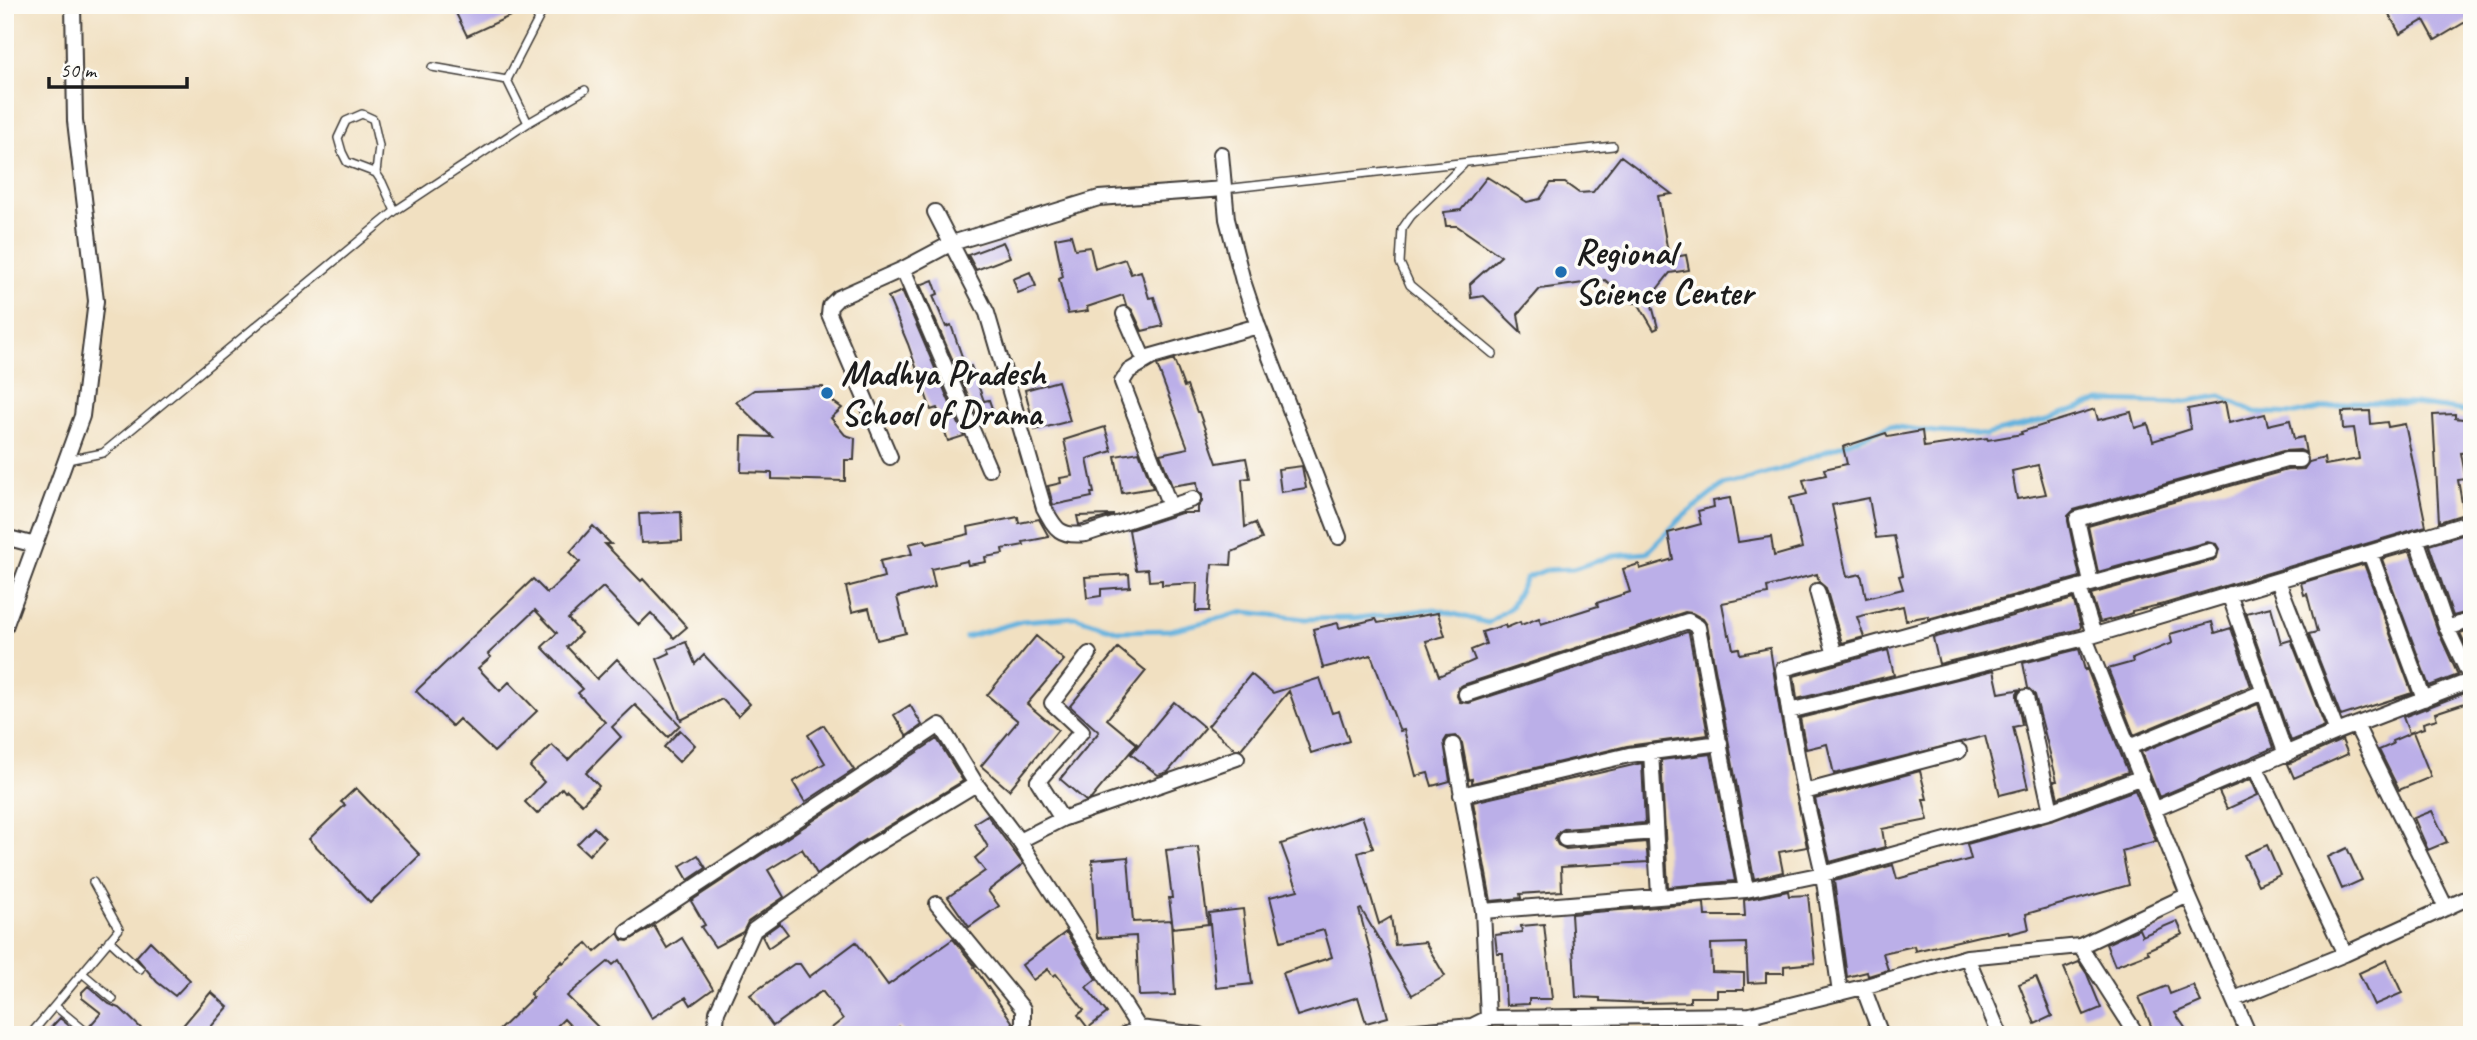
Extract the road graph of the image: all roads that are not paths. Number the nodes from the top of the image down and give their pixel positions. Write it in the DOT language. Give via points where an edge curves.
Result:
graph roads {
  1 [pos="73,5"];
  2 [pos="541,14"];
  3 [pos="432,67"];
  4 [pos="507,80"];
  5 [pos="585,90"];
  6 [pos="528,123"];
  7 [pos="1613,146"];
  8 [pos="1221,153"];
  9 [pos="1464,164"];
  10 [pos="376,173"];
  11 [pos="1224,189"];
  12 [pos="395,211"];
  13 [pos="935,212"];
  14 [pos="952,243"];
  15 [pos="902,269"];
  16 [pos="1124,314"];
  17 [pos="1258,326"];
  18 [pos="1493,354"];
  19 [pos="1151,358"];
  20 [pos="890,457"];
  21 [pos="2300,460"];
  22 [pos="66,461"];
  23 [pos="989,469"];
  24 [pos="1193,499"];
  25 [pos="1170,506"];
  26 [pos="2472,522"];
  27 [pos="5,537"];
  28 [pos="1339,537"];
  29 [pos="2416,538"];
  30 [pos="35,545"];
  31 [pos="2210,551"];
  32 [pos="2370,553"];
  33 [pos="2278,581"];
  34 [pos="2085,585"];
  35 [pos="1817,592"];
  36 [pos="2230,594"];
  37 [pos="2472,620"];
  38 [pos="5,627"];
  39 [pos="2447,628"];
  40 [pos="2090,636"];
  41 [pos="1089,654"];
  42 [pos="1835,654"];
  43 [pos="2472,681"];
  44 [pos="2263,692"];
  45 [pos="1466,694"];
  46 [pos="2026,697"];
  47 [pos="2424,699"];
  48 [pos="1789,711"];
  49 [pos="2356,725"];
  50 [pos="2337,732"];
  51 [pos="1720,743"];
  52 [pos="1453,745"];
  53 [pos="2129,747"];
  54 [pos="1651,751"];
  55 [pos="1959,751"];
  56 [pos="2286,755"];
  57 [pos="1237,758"];
  58 [pos="2256,768"];
  59 [pos="2142,777"];
  60 [pos="976,784"];
  61 [pos="1804,792"];
  62 [pos="1461,796"];
  63 [pos="2155,809"];
  64 [pos="2051,811"];
  65 [pos="1062,819"];
  66 [pos="1656,832"];
  67 [pos="1565,839"];
  68 [pos="1019,841"];
  69 [pos="1823,874"];
  70 [pos="93,882"];
  71 [pos="1746,890"];
  72 [pos="2188,895"];
  73 [pos="1659,896"];
  74 [pos="2472,896"];
  75 [pos="937,904"];
  76 [pos="2446,908"];
  77 [pos="1483,911"];
  78 [pos="627,932"];
  79 [pos="110,940"];
  80 [pos="2080,946"];
  81 [pos="2345,954"];
  82 [pos="1967,957"];
  83 [pos="139,969"];
  84 [pos="82,973"];
  85 [pos="1863,987"];
  86 [pos="1840,993"];
  87 [pos="113,999"];
  88 [pos="2234,999"];
  89 [pos="55,1006"];
  90 [pos="1750,1015"];
  91 [pos="1488,1018"];
  92 [pos="1139,1028"];
  93 [pos="84,1030"];
  94 [pos="30,1035"];
  95 [pos="715,1035"];
  96 [pos="1023,1035"];
  97 [pos="1124,1035"];
  98 [pos="1200,1035"];
  99 [pos="1372,1035"];
  100 [pos="1757,1035"];
  101 [pos="1881,1035"];
  102 [pos="2000,1035"];
  103 [pos="2137,1035"];
  104 [pos="2249,1035"];
  1 -- 22 [label="street" via="75,121 96,301 82,416"];
  2 -- 4 [label="lane"];
  3 -- 4 [label="lane"];
  4 -- 6 [label="lane"];
  5 -- 6 [label="lane"];
  6 -- 12 [label="lane"];
  7 -- 9 [label="lane"];
  8 -- 11 [label="street"];
  9 -- 11 [label="lane"];
  9 -- 18 [label="lane" via="1402,229 1400,263 1410,285"];
  10 -- 10 [label="lane" via="347,162 338,138 346,121 362,114 373,119 379,146"];
  10 -- 12 [label="lane"];
  11 -- 14 [label="street" via="1099,198"];
  11 -- 17 [label="street" via="1227,219"];
  12 -- 22 [label="lane" via="103,453"];
  13 -- 14 [label="street"];
  14 -- 15 [label="street"];
  14 -- 25 [label="street" via="987,313 1052,524 1070,536 1086,534"];
  15 -- 20 [label="street" via="838,298 829,314"];
  15 -- 23 [label="street"];
  16 -- 19 [label="street" via="1141,353"];
  17 -- 19 [label="street"];
  17 -- 28 [label="street"];
  19 -- 25 [label="street" via="1129,371 1122,382"];
  21 -- 34 [label="street" via="2286,460 2077,519"];
  22 -- 30 [label="street"];
  24 -- 25 [label="street"];
  26 -- 29 [label="street"];
  27 -- 30 [label="street"];
  29 -- 32 [label="street"];
  29 -- 39 [label="street"];
  30 -- 38 [label="street"];
  31 -- 34 [label="street"];
  32 -- 33 [label="street"];
  32 -- 47 [label="street"];
  33 -- 36 [label="street"];
  33 -- 50 [label="street"];
  34 -- 40 [label="street"];
  34 -- 42 [label="street"];
  35 -- 42 [label="street"];
  36 -- 40 [label="street"];
  36 -- 44 [label="street"];
  37 -- 39 [label="street"];
  39 -- 43 [label="street"];
  40 -- 48 [label="street"];
  40 -- 53 [label="street"];
  41 -- 65 [label="street" via="1052,703 1082,731 1038,781"];
  42 -- 48 [label="street" via="1783,669"];
  43 -- 47 [label="street"];
  44 -- 53 [label="street"];
  44 -- 56 [label="street"];
  45 -- 51 [label="street" via="1688,621 1698,627"];
  46 -- 64 [label="street"];
  47 -- 49 [label="street"];
  48 -- 61 [label="street"];
  49 -- 50 [label="street"];
  49 -- 76 [label="street"];
  50 -- 56 [label="street"];
  51 -- 54 [label="street"];
  51 -- 71 [label="street"];
  52 -- 62 [label="street"];
  53 -- 59 [label="street"];
  54 -- 62 [label="street"];
  54 -- 66 [label="street"];
  55 -- 61 [label="street"];
  56 -- 58 [label="street"];
  57 -- 65 [label="street"];
  58 -- 63 [label="street"];
  58 -- 81 [label="street"];
  59 -- 63 [label="street"];
  59 -- 64 [label="street"];
  60 -- 68 [label="street"];
  60 -- 78 [label="street" via="940,725"];
  60 -- 95 [label="street" via="862,853 754,930 717,1012"];
  61 -- 69 [label="street"];
  62 -- 77 [label="street"];
  63 -- 72 [label="street"];
  64 -- 69 [label="street"];
  65 -- 68 [label="street"];
  66 -- 67 [label="street"];
  66 -- 73 [label="street"];
  68 -- 92 [label="street"];
  69 -- 71 [label="street"];
  69 -- 86 [label="street"];
  70 -- 79 [label="lane" via="120,929"];
  71 -- 73 [label="street"];
  72 -- 80 [label="street"];
  72 -- 88 [label="street"];
  73 -- 77 [label="street"];
  74 -- 76 [label="street"];
  75 -- 96 [label="street" via="1023,1009"];
  76 -- 81 [label="street"];
  77 -- 91 [label="street"];
  79 -- 83 [label="lane"];
  79 -- 84 [label="lane"];
  80 -- 82 [label="street"];
  80 -- 103 [label="street"];
  81 -- 88 [label="street"];
  82 -- 85 [label="street"];
  82 -- 102 [label="street"];
  84 -- 87 [label="lane"];
  84 -- 89 [label="lane"];
  85 -- 86 [label="street"];
  85 -- 101 [label="street"];
  86 -- 90 [label="street"];
  88 -- 104 [label="street"];
  89 -- 93 [label="lane"];
  89 -- 94 [label="lane"];
  90 -- 91 [label="street"];
  90 -- 100 [label="street"];
  91 -- 99 [label="street" via="1472,1026"];
  92 -- 97 [label="street"];
  92 -- 98 [label="street"];
}
